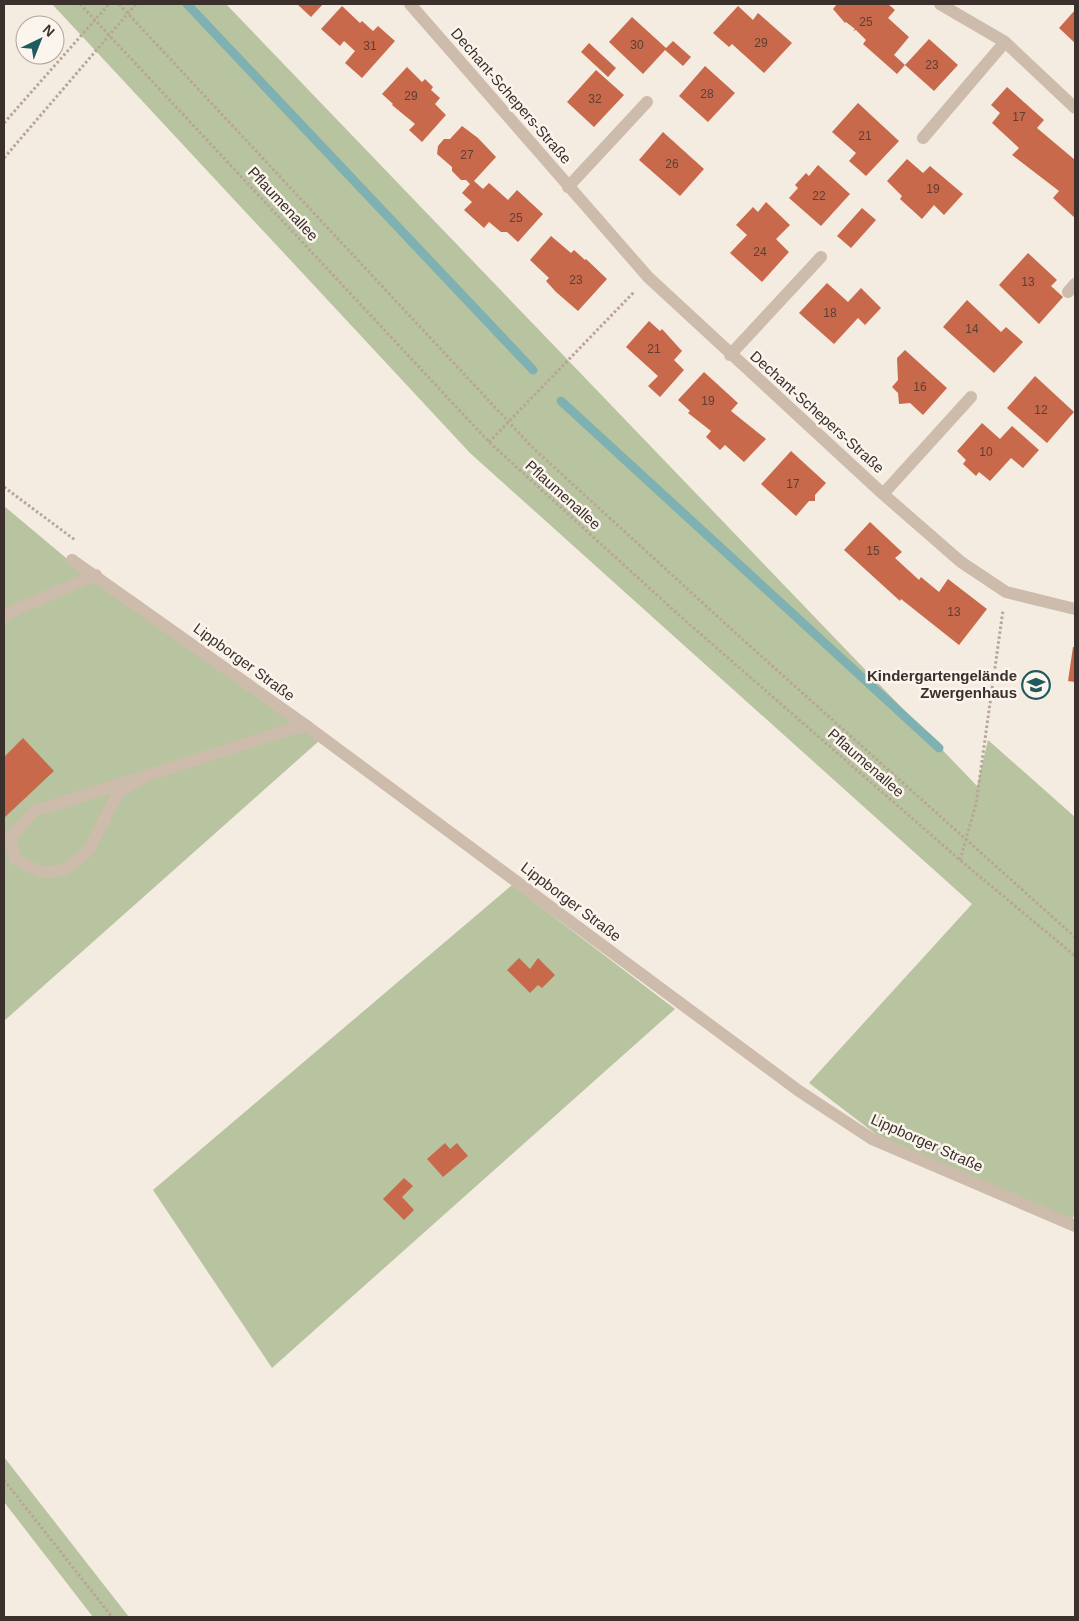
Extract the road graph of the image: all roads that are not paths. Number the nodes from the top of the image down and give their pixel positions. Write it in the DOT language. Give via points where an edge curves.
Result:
graph roads {
  1 [pos="940,4"];
  2 [pos="418,7"];
  3 [pos="1005,42"];
  4 [pos="646,102"];
  5 [pos="1075,108"];
  6 [pos="923,138"];
  7 [pos="568,187"];
  8 [pos="821,257"];
  9 [pos="730,355"];
  10 [pos="971,397"];
  11 [pos="883,494"];
  12 [pos="72,560"];
  13 [pos="96,575"];
  14 [pos="1075,609"];
  15 [pos="4,617"];
  16 [pos="308,727"];
  17 [pos="149,775"];
  18 [pos="1075,1226"];
  1 -- 3 [label="street"];
  2 -- 7 [label="street, Dechant-Schepers-Straße"];
  3 -- 5 [label="street"];
  3 -- 6 [label="street"];
  4 -- 7 [label="street, Dechant-Schepers-Straße"];
  7 -- 9 [label="street, Dechant-Schepers-Straße" via="648,277"];
  8 -- 9 [label="street, Dechant-Schepers-Straße"];
  9 -- 11 [label="street, Dechant-Schepers-Straße"];
  10 -- 11 [label="street, Dechant-Schepers-Straße"];
  11 -- 14 [label="street, Dechant-Schepers-Straße" via="961,562 1006,592"];
  12 -- 13 [label="street, Lippborger Straße"];
  13 -- 15 [label="street"];
  13 -- 16 [label="street, Lippborger Straße"];
  16 -- 17 [label="street" via="297,727"];
  16 -- 18 [label="street, Lippborger Straße" via="798,1091 864,1134"];
  17 -- 17 [label="street" via="34,811 10,838 15,859 41,872 66,870 88,850 119,791"];
}
